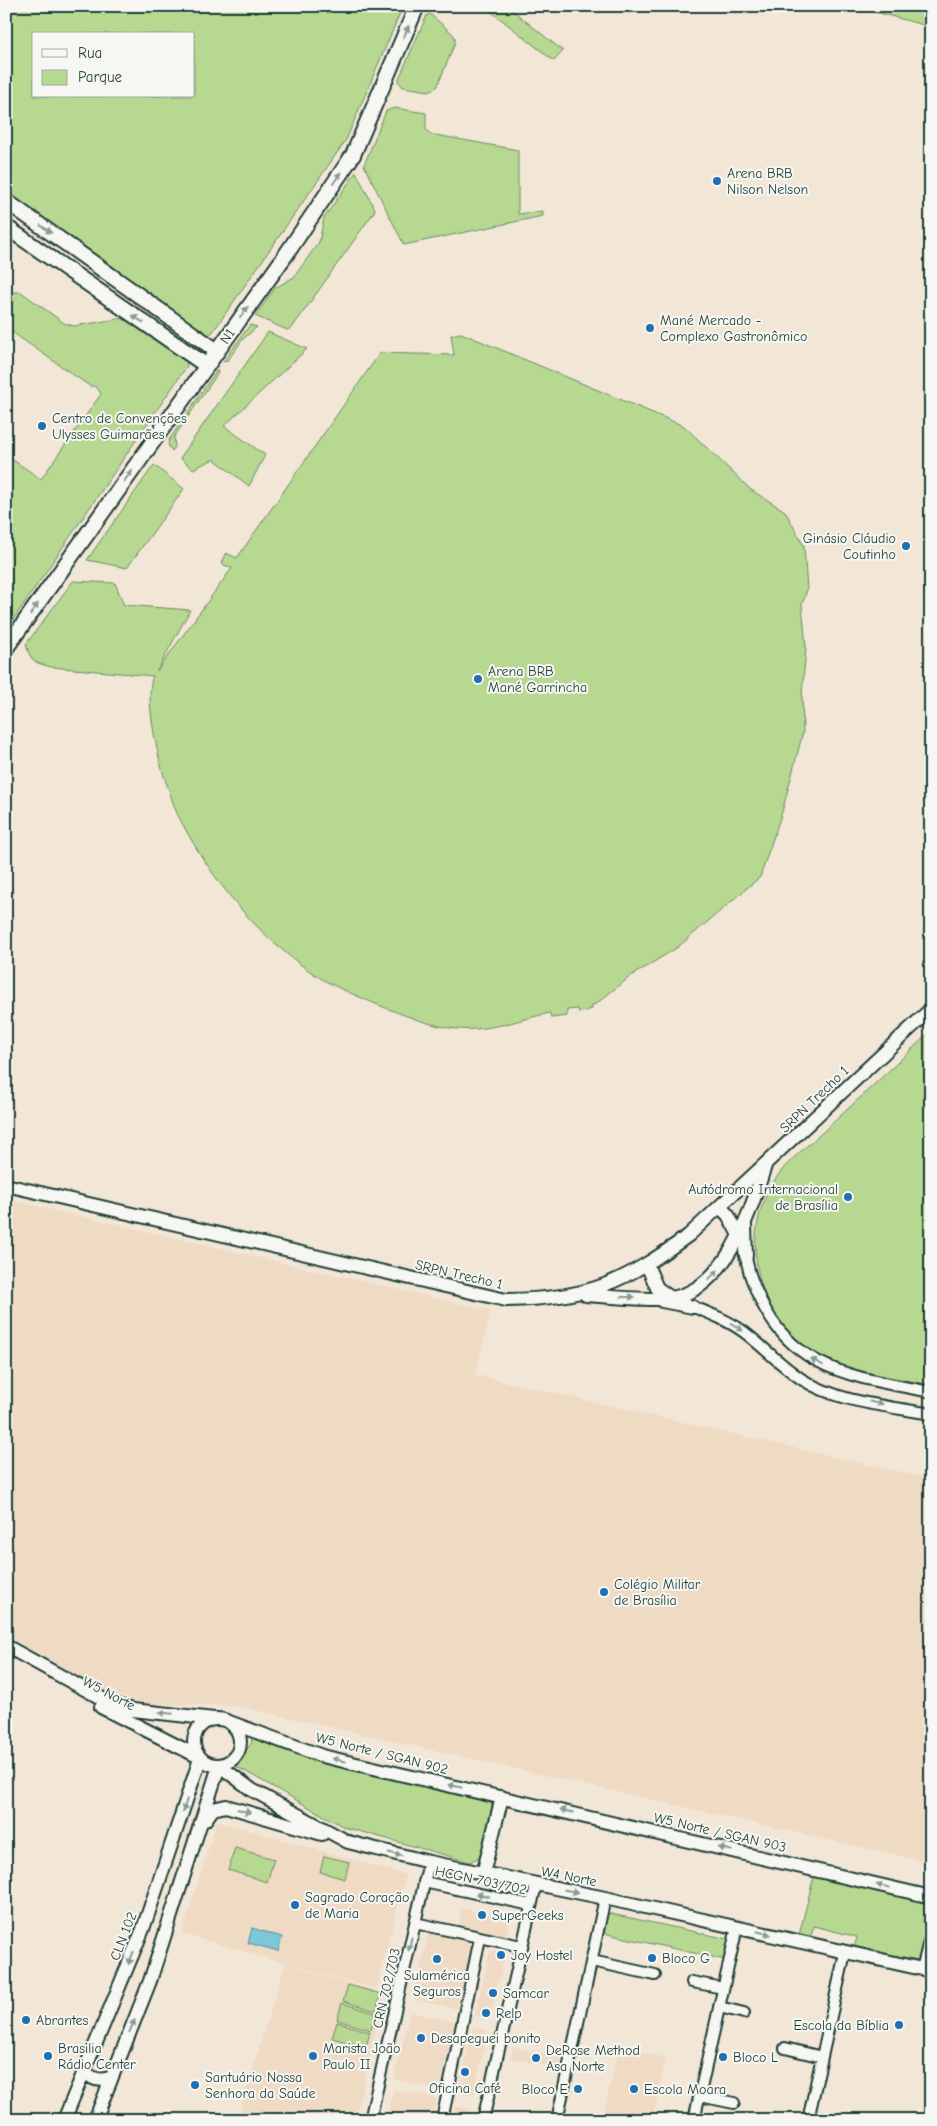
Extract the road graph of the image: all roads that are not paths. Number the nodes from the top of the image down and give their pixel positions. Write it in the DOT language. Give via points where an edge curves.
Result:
graph roads {
  1 [pos="417,6"];
  2 [pos="6,201"];
  3 [pos="6,227"];
  4 [pos="169,316"];
  5 [pos="158,332"];
  6 [pos="218,350"];
  7 [pos="207,366"];
  8 [pos="6,648"];
  9 [pos="931,1009"];
  10 [pos="765,1166"];
  11 [pos="6,1185"];
  12 [pos="720,1208"];
  13 [pos="747,1215"];
  14 [pos="739,1235"];
  15 [pos="746,1256"];
  16 [pos="647,1266"];
  17 [pos="573,1295"];
  18 [pos="648,1298"];
  19 [pos="671,1298"];
  20 [pos="692,1306"];
  21 [pos="931,1392"];
  22 [pos="931,1414"];
  23 [pos="6,1646"];
  24 [pos="6,1654"];
  25 [pos="214,1719"];
  26 [pos="229,1722"];
  27 [pos="199,1758"];
  28 [pos="219,1766"];
  29 [pos="502,1797"];
  30 [pos="196,1838"];
  31 [pos="348,1842"];
  32 [pos="166,1860"];
  33 [pos="428,1862"];
  34 [pos="188,1866"];
  35 [pos="483,1874"];
  36 [pos="424,1882"];
  37 [pos="536,1885"];
  38 [pos="931,1897"];
  39 [pos="605,1898"];
  40 [pos="531,1905"];
  41 [pos="415,1923"];
  42 [pos="737,1926"];
  43 [pos="480,1938"];
  44 [pos="931,1938"];
  45 [pos="521,1946"];
  46 [pos="845,1953"];
  47 [pos="592,1961"];
  48 [pos="927,1970"];
  49 [pos="655,1976"];
  50 [pos="692,1982"];
  51 [pos="723,1988"];
  52 [pos="719,2007"];
  53 [pos="744,2013"];
  54 [pos="785,2048"];
  55 [pos="822,2057"];
  56 [pos="84,2070"];
  57 [pos="110,2078"];
  58 [pos="700,2096"];
  59 [pos="734,2103"];
  60 [pos="64,2120"];
  61 [pos="95,2120"];
  62 [pos="370,2120"];
  63 [pos="442,2120"];
  64 [pos="482,2120"];
  65 [pos="557,2120"];
  66 [pos="694,2120"];
  67 [pos="808,2120"];
  6 -- 1 [label="highway, N1, one-way" via="353,154"];
  2 -- 4 [label="highway, one-way"];
  5 -- 3 [label="highway, one-way"];
  4 -- 5 [label="highway"];
  4 -- 6 [label="highway"];
  5 -- 7 [label="highway"];
  6 -- 7 [label="highway, N1"];
  8 -- 7 [label="highway, N1, one-way"];
  9 -- 10 [label="main road, SRPN Trecho 1"];
  10 -- 12 [label="main road, SRPN Trecho 1"];
  10 -- 13 [label="main road"];
  11 -- 17 [label="main road, SRPN Trecho 1" via="506,1300"];
  12 -- 14 [label="main road" via="731,1219"];
  12 -- 16 [label="main road, SRPN Trecho 1"];
  13 -- 14 [label="main road"];
  13 -- 15 [label="main road"];
  14 -- 15 [label="street"];
  19 -- 14 [label="main road, one-way" via="692,1290 716,1272"];
  21 -- 15 [label="street, one-way" via="849,1376 804,1355 784,1336 763,1306 751,1279"];
  16 -- 17 [label="main road, SRPN Trecho 1" via="598,1289"];
  16 -- 19 [label="main road" via="658,1288"];
  17 -- 18 [label="main road, one-way"];
  18 -- 19 [label="main road"];
  18 -- 20 [label="main road"];
  19 -- 20 [label="street"];
  20 -- 22 [label="street, one-way" via="723,1318 803,1380 824,1391"];
  25 -- 23 [label="main road, one-way" via="134,1710 110,1703"];
  24 -- 27 [label="main road, W5 Norte"];
  25 -- 26 [label="main road"];
  25 -- 27 [label="main road" via="196,1731 194,1745"];
  26 -- 28 [label="main road" via="239,1736 240,1746 229,1762"];
  29 -- 26 [label="main road, W5 Norte / SGAN 902, one-way" via="322,1756"];
  27 -- 28 [label="main road"];
  27 -- 32 [label="main road, CLN 102, one-way"];
  28 -- 30 [label="main road"];
  28 -- 31 [label="main road, W4 Norte" via="252,1790"];
  29 -- 35 [label="main road"];
  38 -- 29 [label="main road, W5 Norte / SGAN 903, one-way"];
  30 -- 31 [label="main road, one-way" via="213,1809 226,1806"];
  30 -- 34 [label="main road"];
  31 -- 33 [label="main road, W4 Norte, one-way"];
  32 -- 34 [label="main road"];
  32 -- 56 [label="main road, CLN 102, one-way" via="143,1928"];
  33 -- 35 [label="main road, W4 Norte"];
  33 -- 36 [label="street, CRN 702/703"];
  57 -- 34 [label="main road, one-way" via="150,1981"];
  35 -- 37 [label="main road, W4 Norte"];
  40 -- 36 [label="street, HCGN 703/702, one-way"];
  36 -- 41 [label="street, CRN 702/703"];
  37 -- 39 [label="main road, W4 Norte, one-way"];
  37 -- 40 [label="street"];
  39 -- 42 [label="main road, W4 Norte"];
  39 -- 47 [label="street"];
  40 -- 45 [label="street"];
  41 -- 43 [label="street"];
  41 -- 62 [label="street, CRN 702/703, one-way"];
  42 -- 46 [label="main road, W4 Norte, one-way"];
  42 -- 51 [label="street"];
  43 -- 45 [label="street"];
  43 -- 63 [label="street"];
  44 -- 48 [label="main road"];
  45 -- 64 [label="street"];
  46 -- 48 [label="main road, W4 Norte"];
  46 -- 55 [label="street"];
  47 -- 49 [label="street"];
  47 -- 65 [label="street"];
  50 -- 51 [label="street"];
  51 -- 52 [label="street"];
  52 -- 53 [label="street"];
  52 -- 58 [label="street"];
  54 -- 55 [label="street"];
  55 -- 67 [label="street"];
  56 -- 57 [label="main road" via="91,2078"];
  56 -- 60 [label="main road, CLN 102"];
  57 -- 61 [label="main road"];
  58 -- 59 [label="street"];
  58 -- 66 [label="street"];
}
